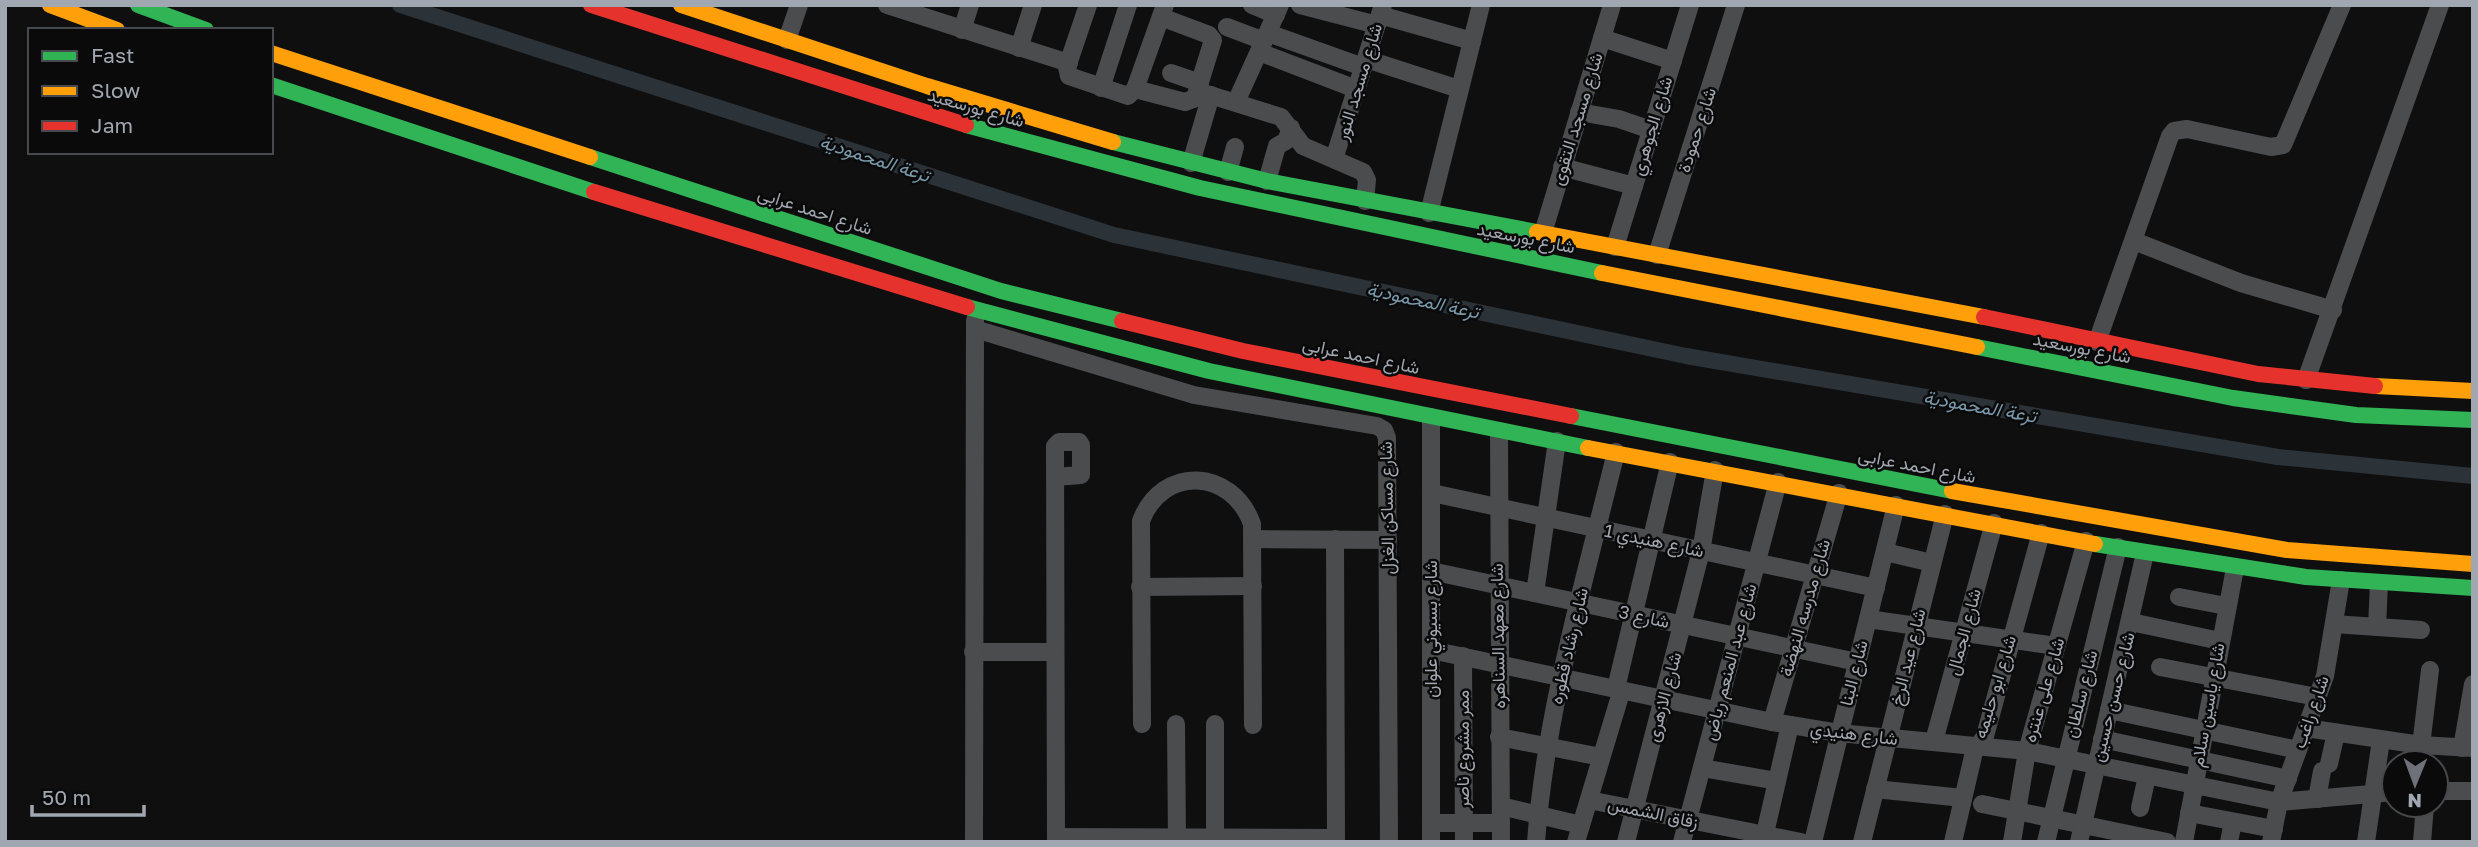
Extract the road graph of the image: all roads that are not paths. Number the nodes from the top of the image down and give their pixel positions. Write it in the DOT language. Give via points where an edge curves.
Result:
graph roads {
  1 [pos="50,5"];
  2 [pos="138,5"];
  3 [pos="591,5"];
  4 [pos="681,5"];
  5 [pos="799,5"];
  6 [pos="887,5"];
  7 [pos="970,5"];
  8 [pos="1033,5"];
  9 [pos="1088,5"];
  10 [pos="1128,5"];
  11 [pos="1252,5"];
  12 [pos="1300,5"];
  13 [pos="1481,5"];
  14 [pos="1612,5"];
  15 [pos="1690,5"];
  16 [pos="1736,5"];
  17 [pos="2342,5"];
  18 [pos="2440,5"];
  19 [pos="913,9"];
  20 [pos="1278,10"];
  21 [pos="1163,11"];
  22 [pos="723,12"];
  23 [pos="1380,15"];
  24 [pos="1227,27"];
  25 [pos="112,28"];
  26 [pos="201,28"];
  27 [pos="962,30"];
  28 [pos="1602,38"];
  29 [pos="788,40"];
  30 [pos="1472,41"];
  31 [pos="1263,42"];
  32 [pos="1019,48"];
  33 [pos="273,54"];
  34 [pos="1672,61"];
  35 [pos="1365,63"];
  36 [pos="1071,71"];
  37 [pos="1171,73"];
  38 [pos="273,86"];
  39 [pos="1101,88"];
  40 [pos="1135,89"];
  41 [pos="1356,89"];
  42 [pos="1459,89"];
  43 [pos="1202,92"];
  44 [pos="1236,102"];
  45 [pos="1579,111"];
  46 [pos="1291,128"];
  47 [pos="1651,130"];
  48 [pos="1235,147"];
  49 [pos="1334,159"];
  50 [pos="1191,163"];
  51 [pos="1562,167"];
  52 [pos="1228,172"];
  53 [pos="1267,181"];
  54 [pos="1634,186"];
  55 [pos="1365,201"];
  56 [pos="1429,213"];
  57 [pos="1542,233"];
  58 [pos="2134,241"];
  59 [pos="1615,247"];
  60 [pos="1657,255"];
  61 [pos="976,309"];
  62 [pos="2333,310"];
  63 [pos="975,329"];
  64 [pos="2097,342"];
  65 [pos="2306,380"];
  66 [pos="2473,391"];
  67 [pos="1431,417"];
  68 [pos="2473,420"];
  69 [pos="1499,431"];
  70 [pos="1557,441"];
  71 [pos="1616,452"];
  72 [pos="1670,461"];
  73 [pos="1716,470"];
  74 [pos="1055,477"];
  75 [pos="1778,482"];
  76 [pos="1432,493"];
  77 [pos="1839,493"];
  78 [pos="1896,505"];
  79 [pos="1497,507"];
  80 [pos="1945,514"];
  81 [pos="1545,518"];
  82 [pos="1994,523"];
  83 [pos="1597,530"];
  84 [pos="2041,533"];
  85 [pos="1253,539"];
  86 [pos="1335,539"];
  87 [pos="1388,540"];
  88 [pos="1653,541"];
  89 [pos="2086,541"];
  90 [pos="2118,547"];
  91 [pos="1701,551"];
  92 [pos="1885,552"];
  93 [pos="2145,552"];
  94 [pos="1757,562"];
  95 [pos="1932,563"];
  96 [pos="2473,564"];
  97 [pos="2235,568"];
  98 [pos="1431,571"];
  99 [pos="1815,575"];
  100 [pos="2341,580"];
  101 [pos="2379,583"];
  102 [pos="1498,585"];
  103 [pos="1253,586"];
  104 [pos="1140,587"];
  105 [pos="1876,588"];
  106 [pos="2473,588"];
  107 [pos="1535,593"];
  108 [pos="2179,597"];
  109 [pos="1579,603"];
  110 [pos="2226,606"];
  111 [pos="1634,614"];
  112 [pos="1868,619"];
  113 [pos="2131,622"];
  114 [pos="2334,624"];
  115 [pos="1682,625"];
  116 [pos="1916,626"];
  117 [pos="2376,627"];
  118 [pos="2421,630"];
  119 [pos="1964,633"];
  120 [pos="1737,637"];
  121 [pos="2010,639"];
  122 [pos="2220,641"];
  123 [pos="2056,646"];
  124 [pos="1793,649"];
  125 [pos="1432,650"];
  126 [pos="974,652"];
  127 [pos="1055,652"];
  128 [pos="1463,656"];
  129 [pos="1857,663"];
  130 [pos="1498,664"];
  131 [pos="2160,667"];
  132 [pos="2430,670"];
  133 [pos="2213,677"];
  134 [pos="1560,678"];
  135 [pos="2473,684"];
  136 [pos="1618,691"];
  137 [pos="2317,697"];
  138 [pos="1663,701"];
  139 [pos="2109,710"];
  140 [pos="1717,712"];
  141 [pos="1772,722"];
  142 [pos="1142,724"];
  143 [pos="1176,724"];
  144 [pos="1215,724"];
  145 [pos="1253,725"];
  146 [pos="1790,726"];
  147 [pos="2306,728"];
  148 [pos="2204,730"];
  149 [pos="1839,733"];
  150 [pos="2336,733"];
  151 [pos="1499,737"];
  152 [pos="1888,738"];
  153 [pos="2102,739"];
  154 [pos="2381,740"];
  155 [pos="1934,741"];
  156 [pos="1548,745"];
  157 [pos="1979,745"];
  158 [pos="2467,748"];
  159 [pos="2406,749"];
  160 [pos="2421,749"];
  161 [pos="2298,750"];
  162 [pos="2027,751"];
  163 [pos="1601,757"];
  164 [pos="2064,759"];
  165 [pos="2199,759"];
  166 [pos="2095,766"];
  167 [pos="1702,768"];
  168 [pos="2147,776"];
  169 [pos="2288,779"];
  170 [pos="1777,781"];
  171 [pos="2194,786"];
  172 [pos="1875,789"];
  173 [pos="2450,791"];
  174 [pos="2473,791"];
  175 [pos="2380,793"];
  176 [pos="2372,794"];
  177 [pos="1963,798"];
  178 [pos="2317,799"];
  179 [pos="1589,800"];
  180 [pos="2279,802"];
  181 [pos="1982,804"];
  182 [pos="2140,808"];
  183 [pos="1634,810"];
  184 [pos="2018,811"];
  185 [pos="2189,813"];
  186 [pos="1501,814"];
  187 [pos="1538,815"];
  188 [pos="2052,818"];
  189 [pos="2424,819"];
  190 [pos="1688,820"];
  191 [pos="1431,822"];
  192 [pos="2233,822"];
  193 [pos="1464,823"];
  194 [pos="1579,833"];
  195 [pos="2081,833"];
  196 [pos="2272,835"];
  197 [pos="2110,836"];
  198 [pos="1764,839"];
  199 [pos="1056,840"];
  200 [pos="1177,840"];
  201 [pos="1215,840"];
  202 [pos="1336,840"];
  203 [pos="1868,841"];
  204 [pos="974,842"];
  205 [pos="1389,842"];
  206 [pos="1431,842"];
  207 [pos="1464,842"];
  208 [pos="1501,842"];
  209 [pos="1536,842"];
  210 [pos="1626,842"];
  211 [pos="1682,842"];
  212 [pos="1801,842"];
  213 [pos="1812,842"];
  214 [pos="1953,842"];
  215 [pos="2012,842"];
  216 [pos="2046,842"];
  217 [pos="2167,842"];
  218 [pos="2184,842"];
  219 [pos="2229,842"];
  220 [pos="2367,842"];
  221 [pos="2422,842"];
  1 -- 25 [label="main road"];
  2 -- 26 [label="main road"];
  3 -- 68 [label="main road, شارع بورسعيد" via="1021,142 1296,210 2233,398 2356,415"];
  4 -- 22 [label="main road, شارع بورسعيد"];
  5 -- 29 [label="street"];
  6 -- 19 [label="street"];
  7 -- 27 [label="street"];
  8 -- 32 [label="street"];
  9 -- 36 [label="street"];
  10 -- 39 [label="street"];
  11 -- 20 [label="street"];
  12 -- 23 [label="street"];
  13 -- 30 [label="street"];
  14 -- 28 [label="street, شارع مسجد التقوى"];
  15 -- 34 [label="street, شارع الجوهري"];
  16 -- 60 [label="street, شارع حمودة"];
  17 -- 58 [label="street" via="2283,145 2277,148 2187,129 2174,131"];
  18 -- 62 [label="street"];
  19 -- 27 [label="street"];
  20 -- 31 [label="street"];
  21 -- 40 [label="street"];
  21 -- 43 [label="street" via="1211,37"];
  22 -- 29 [label="main road, شارع بورسعيد"];
  23 -- 30 [label="street"];
  23 -- 35 [label="street, شارع مسجد النور"];
  24 -- 31 [label="street"];
  27 -- 32 [label="street"];
  28 -- 34 [label="street"];
  28 -- 45 [label="street, شارع مسجد التقوى"];
  29 -- 50 [label="main road, شارع بورسعيد"];
  30 -- 42 [label="street"];
  31 -- 35 [label="street"];
  31 -- 41 [label="street"];
  31 -- 44 [label="street"];
  32 -- 36 [label="street"];
  33 -- 96 [label="main road, شارع احمد عرابى" via="1001,291 1242,351 2101,520 2287,550"];
  34 -- 47 [label="street, شارع الجوهري"];
  35 -- 41 [label="street, شارع مسجد النور"];
  35 -- 42 [label="street"];
  36 -- 39 [label="street"];
  37 -- 43 [label="street"];
  38 -- 61 [label="main road" via="676,219"];
  39 -- 40 [label="street" via="1123,96"];
  40 -- 43 [label="street" via="1185,102"];
  41 -- 49 [label="street, شارع مسجد النور"];
  42 -- 56 [label="street"];
  43 -- 44 [label="street"];
  43 -- 50 [label="street"];
  44 -- 46 [label="street" via="1284,118"];
  45 -- 47 [label="street"];
  45 -- 51 [label="street, شارع مسجد التقوى"];
  46 -- 49 [label="street" via="1303,146"];
  46 -- 53 [label="street" via="1286,141 1277,146"];
  47 -- 54 [label="street, شارع الجوهري"];
  48 -- 52 [label="street"];
  49 -- 55 [label="street" via="1366,176"];
  50 -- 52 [label="main road, شارع بورسعيد"];
  51 -- 54 [label="street"];
  51 -- 57 [label="street, شارع مسجد التقوى"];
  52 -- 53 [label="main road, شارع بورسعيد"];
  53 -- 55 [label="main road, شارع بورسعيد"];
  54 -- 59 [label="street, شارع الجوهري"];
  55 -- 56 [label="main road, شارع بورسعيد"];
  56 -- 57 [label="main road, شارع بورسعيد"];
  57 -- 59 [label="main road, شارع بورسعيد"];
  58 -- 62 [label="street" via="2241,283"];
  58 -- 64 [label="street"];
  59 -- 60 [label="main road, شارع بورسعيد"];
  60 -- 64 [label="main road, شارع بورسعيد"];
  61 -- 63 [label="street"];
  61 -- 67 [label="main road" via="1146,356"];
  62 -- 65 [label="street"];
  63 -- 87 [label="street, شارع مساكن الغزل" via="1194,395 1381,428 1387,439"];
  63 -- 126 [label="street"];
  64 -- 65 [label="main road, شارع بورسعيد"];
  65 -- 66 [label="main road, شارع بورسعيد"];
  67 -- 69 [label="main road"];
  67 -- 76 [label="street, شارع بسيوني علوان"];
  69 -- 70 [label="main road"];
  69 -- 79 [label="street, شارع معهد السناهره"];
  70 -- 71 [label="main road"];
  70 -- 81 [label="street"];
  71 -- 72 [label="main road"];
  71 -- 83 [label="street, شارع رشاد قطوره"];
  72 -- 73 [label="main road"];
  72 -- 88 [label="street"];
  73 -- 75 [label="main road"];
  73 -- 91 [label="street, شارع الازهرى"];
  74 -- 127 [label="street"];
  75 -- 77 [label="main road"];
  75 -- 94 [label="street, شارع عبد المنعم رياض"];
  76 -- 79 [label="street, شارع هنيدي 1"];
  76 -- 98 [label="street, شارع بسيوني علوان"];
  77 -- 78 [label="main road"];
  77 -- 99 [label="street, شارع مدرسه النهضة"];
  78 -- 80 [label="main road"];
  78 -- 92 [label="street, شارع البنا"];
  79 -- 81 [label="street, شارع هنيدي 1"];
  79 -- 102 [label="street, شارع معهد السناهره"];
  80 -- 82 [label="main road"];
  80 -- 95 [label="street, شارع عيد الرخ"];
  81 -- 83 [label="street, شارع هنيدي 1"];
  81 -- 107 [label="street"];
  82 -- 84 [label="main road"];
  82 -- 119 [label="street, شارع الجمال"];
  83 -- 88 [label="street, شارع هنيدي 1"];
  83 -- 109 [label="street, شارع رشاد قطوره"];
  84 -- 89 [label="main road"];
  84 -- 121 [label="street, شارع ابو حليمه"];
  85 -- 86 [label="street"];
  85 -- 103 [label="street"];
  85 -- 104 [label="street" via="1247,510 1226,488 1196,481 1167,487 1151,502 1141,521"];
  86 -- 87 [label="street"];
  86 -- 202 [label="street"];
  87 -- 205 [label="street, شارع مساكن الغزل"];
  88 -- 91 [label="street, شارع هنيدي 1"];
  88 -- 111 [label="street"];
  89 -- 90 [label="main road"];
  89 -- 123 [label="street, شارع على عنتره"];
  90 -- 93 [label="main road"];
  90 -- 164 [label="street, شارع سلطان"];
  91 -- 94 [label="street, شارع هنيدي 1"];
  91 -- 115 [label="street, شارع الازهرى"];
  92 -- 95 [label="street"];
  92 -- 105 [label="street, شارع البنا"];
  93 -- 97 [label="main road"];
  93 -- 113 [label="street, شارع حسن حسين"];
  94 -- 99 [label="street, شارع هنيدي 1"];
  94 -- 120 [label="street, شارع عبد المنعم رياض"];
  95 -- 116 [label="street, شارع عيد الرخ"];
  97 -- 100 [label="main road"];
  97 -- 110 [label="street, شارع ياسين سلام"];
  98 -- 102 [label="street, شارع 3"];
  98 -- 125 [label="street, شارع بسيوني علوان"];
  99 -- 105 [label="street, شارع هنيدي 1"];
  99 -- 124 [label="street, شارع مدرسه النهضة"];
  100 -- 101 [label="main road"];
  100 -- 114 [label="street, شارع راغب"];
  101 -- 106 [label="main road"];
  101 -- 117 [label="street"];
  102 -- 107 [label="street, شارع 3"];
  102 -- 130 [label="street, شارع معهد السناهره"];
  103 -- 104 [label="street"];
  103 -- 145 [label="street"];
  104 -- 142 [label="street"];
  105 -- 112 [label="street, شارع البنا"];
  107 -- 109 [label="street, شارع 3"];
  108 -- 110 [label="street"];
  109 -- 111 [label="street, شارع 3"];
  109 -- 134 [label="street, شارع رشاد قطوره"];
  110 -- 122 [label="street, شارع ياسين سلام"];
  111 -- 115 [label="street, شارع 3"];
  111 -- 136 [label="street"];
  112 -- 116 [label="street"];
  112 -- 129 [label="street, شارع البنا"];
  113 -- 122 [label="street"];
  113 -- 139 [label="street, شارع حسن حسين"];
  114 -- 117 [label="street"];
  114 -- 137 [label="street, شارع راغب"];
  115 -- 120 [label="street, شارع 3"];
  115 -- 138 [label="street, شارع الازهرى"];
  116 -- 119 [label="street"];
  116 -- 152 [label="street, شارع عيد الرخ"];
  117 -- 118 [label="street"];
  119 -- 121 [label="street"];
  119 -- 155 [label="street, شارع الجمال"];
  120 -- 124 [label="street, شارع 3"];
  120 -- 140 [label="street, شارع عبد المنعم رياض"];
  121 -- 123 [label="street"];
  121 -- 157 [label="street, شارع ابو حليمه"];
  122 -- 133 [label="street, شارع ياسين سلام"];
  123 -- 162 [label="street, شارع على عنتره"];
  124 -- 129 [label="street, شارع 3"];
  124 -- 141 [label="street, شارع مدرسه النهضة"];
  125 -- 128 [label="street, شارع هنيدي"];
  125 -- 191 [label="street, شارع بسيوني علوان"];
  126 -- 127 [label="street"];
  126 -- 204 [label="street"];
  127 -- 199 [label="street"];
  128 -- 130 [label="street, شارع هنيدي"];
  128 -- 193 [label="street, ممر مشروع ناصر"];
  129 -- 149 [label="street, شارع البنا"];
  130 -- 134 [label="street, شارع هنيدي"];
  130 -- 151 [label="street, شارع معهد السناهره"];
  131 -- 133 [label="street"];
  132 -- 160 [label="street"];
  133 -- 137 [label="street"];
  133 -- 148 [label="street, شارع ياسين سلام"];
  134 -- 136 [label="street, شارع هنيدي"];
  134 -- 156 [label="street, شارع رشاد قطوره"];
  135 -- 158 [label="street"];
  136 -- 138 [label="street, شارع هنيدي"];
  136 -- 163 [label="street"];
  137 -- 147 [label="street, شارع راغب"];
  138 -- 140 [label="street, شارع هنيدي"];
  138 -- 183 [label="street, شارع الازهرى"];
  139 -- 148 [label="street"];
  139 -- 153 [label="street, شارع حسن حسين"];
  140 -- 141 [label="street, شارع هنيدي"];
  140 -- 167 [label="street, شارع عبد المنعم رياض"];
  141 -- 146 [label="street, شارع هنيدي"];
  143 -- 200 [label="street"];
  144 -- 201 [label="street"];
  146 -- 149 [label="street, شارع هنيدي"];
  146 -- 170 [label="street"];
  147 -- 150 [label="street"];
  147 -- 161 [label="street, شارع راغب"];
  148 -- 161 [label="street"];
  148 -- 165 [label="street, شارع ياسين سلام"];
  149 -- 152 [label="street, شارع هنيدي"];
  149 -- 213 [label="street, شارع البنا"];
  150 -- 154 [label="street"];
  150 -- 178 [label="street"];
  151 -- 156 [label="street"];
  151 -- 186 [label="street, شارع معهد السناهره"];
  152 -- 155 [label="street, شارع هنيدي"];
  152 -- 172 [label="street, شارع عيد الرخ"];
  153 -- 165 [label="street"];
  153 -- 166 [label="street, شارع حسن حسين"];
  154 -- 159 [label="street"];
  154 -- 176 [label="street"];
  155 -- 157 [label="street, شارع هنيدي"];
  156 -- 163 [label="street"];
  156 -- 187 [label="street, شارع رشاد قطوره"];
  157 -- 162 [label="street, شارع هنيدي"];
  157 -- 177 [label="street, شارع ابو حليمه"];
  161 -- 169 [label="street, شارع راغب"];
  162 -- 164 [label="street, شارع هنيدي"];
  162 -- 184 [label="street, شارع على عنتره"];
  163 -- 179 [label="street"];
  164 -- 166 [label="street, شارع هنيدي"];
  164 -- 188 [label="street, شارع سلطان"];
  165 -- 169 [label="street"];
  165 -- 171 [label="street, شارع ياسين سلام"];
  166 -- 168 [label="street, شارع هنيدي"];
  166 -- 195 [label="street, شارع حسن حسين"];
  167 -- 170 [label="street"];
  167 -- 190 [label="street, شارع عبد المنعم رياض"];
  168 -- 171 [label="street, شارع هنيدي"];
  168 -- 182 [label="street"];
  169 -- 180 [label="street, شارع راغب"];
  170 -- 198 [label="street"];
  171 -- 180 [label="street, شارع هنيدي"];
  171 -- 185 [label="street, شارع ياسين سلام"];
  172 -- 177 [label="street"];
  172 -- 203 [label="street, شارع عيد الرخ"];
  173 -- 174 [label="street"];
  175 -- 176 [label="street, شارع هنيدي"];
  176 -- 178 [label="street, شارع هنيدي"];
  176 -- 220 [label="street"];
  177 -- 214 [label="street, شارع ابو حليمه"];
  178 -- 180 [label="street, شارع هنيدي"];
  179 -- 183 [label="street, زقاق الشمس"];
  179 -- 194 [label="street"];
  180 -- 196 [label="street, شارع راغب"];
  181 -- 184 [label="street"];
  183 -- 190 [label="street, زقاق الشمس"];
  183 -- 210 [label="street, شارع الازهرى"];
  184 -- 188 [label="street"];
  184 -- 215 [label="street, شارع على عنتره"];
  185 -- 192 [label="street"];
  185 -- 218 [label="street, شارع ياسين سلام"];
  186 -- 187 [label="street"];
  186 -- 193 [label="street"];
  186 -- 208 [label="street, شارع معهد السناهره"];
  187 -- 194 [label="street"];
  187 -- 209 [label="street, شارع رشاد قطوره"];
  188 -- 195 [label="street"];
  188 -- 216 [label="street, شارع سلطان"];
  189 -- 221 [label="street"];
  190 -- 198 [label="street, زقاق الشمس"];
  190 -- 211 [label="street, شارع عبد المنعم رياض"];
  191 -- 193 [label="street"];
  191 -- 206 [label="street, شارع بسيوني علوان"];
  192 -- 196 [label="street"];
  192 -- 219 [label="street"];
  193 -- 207 [label="street, ممر مشروع ناصر"];
  195 -- 197 [label="street"];
  197 -- 217 [label="street"];
  198 -- 212 [label="street, زقاق الشمس"];
  199 -- 200 [label="street"];
  200 -- 201 [label="street"];
  201 -- 202 [label="street"];
}
